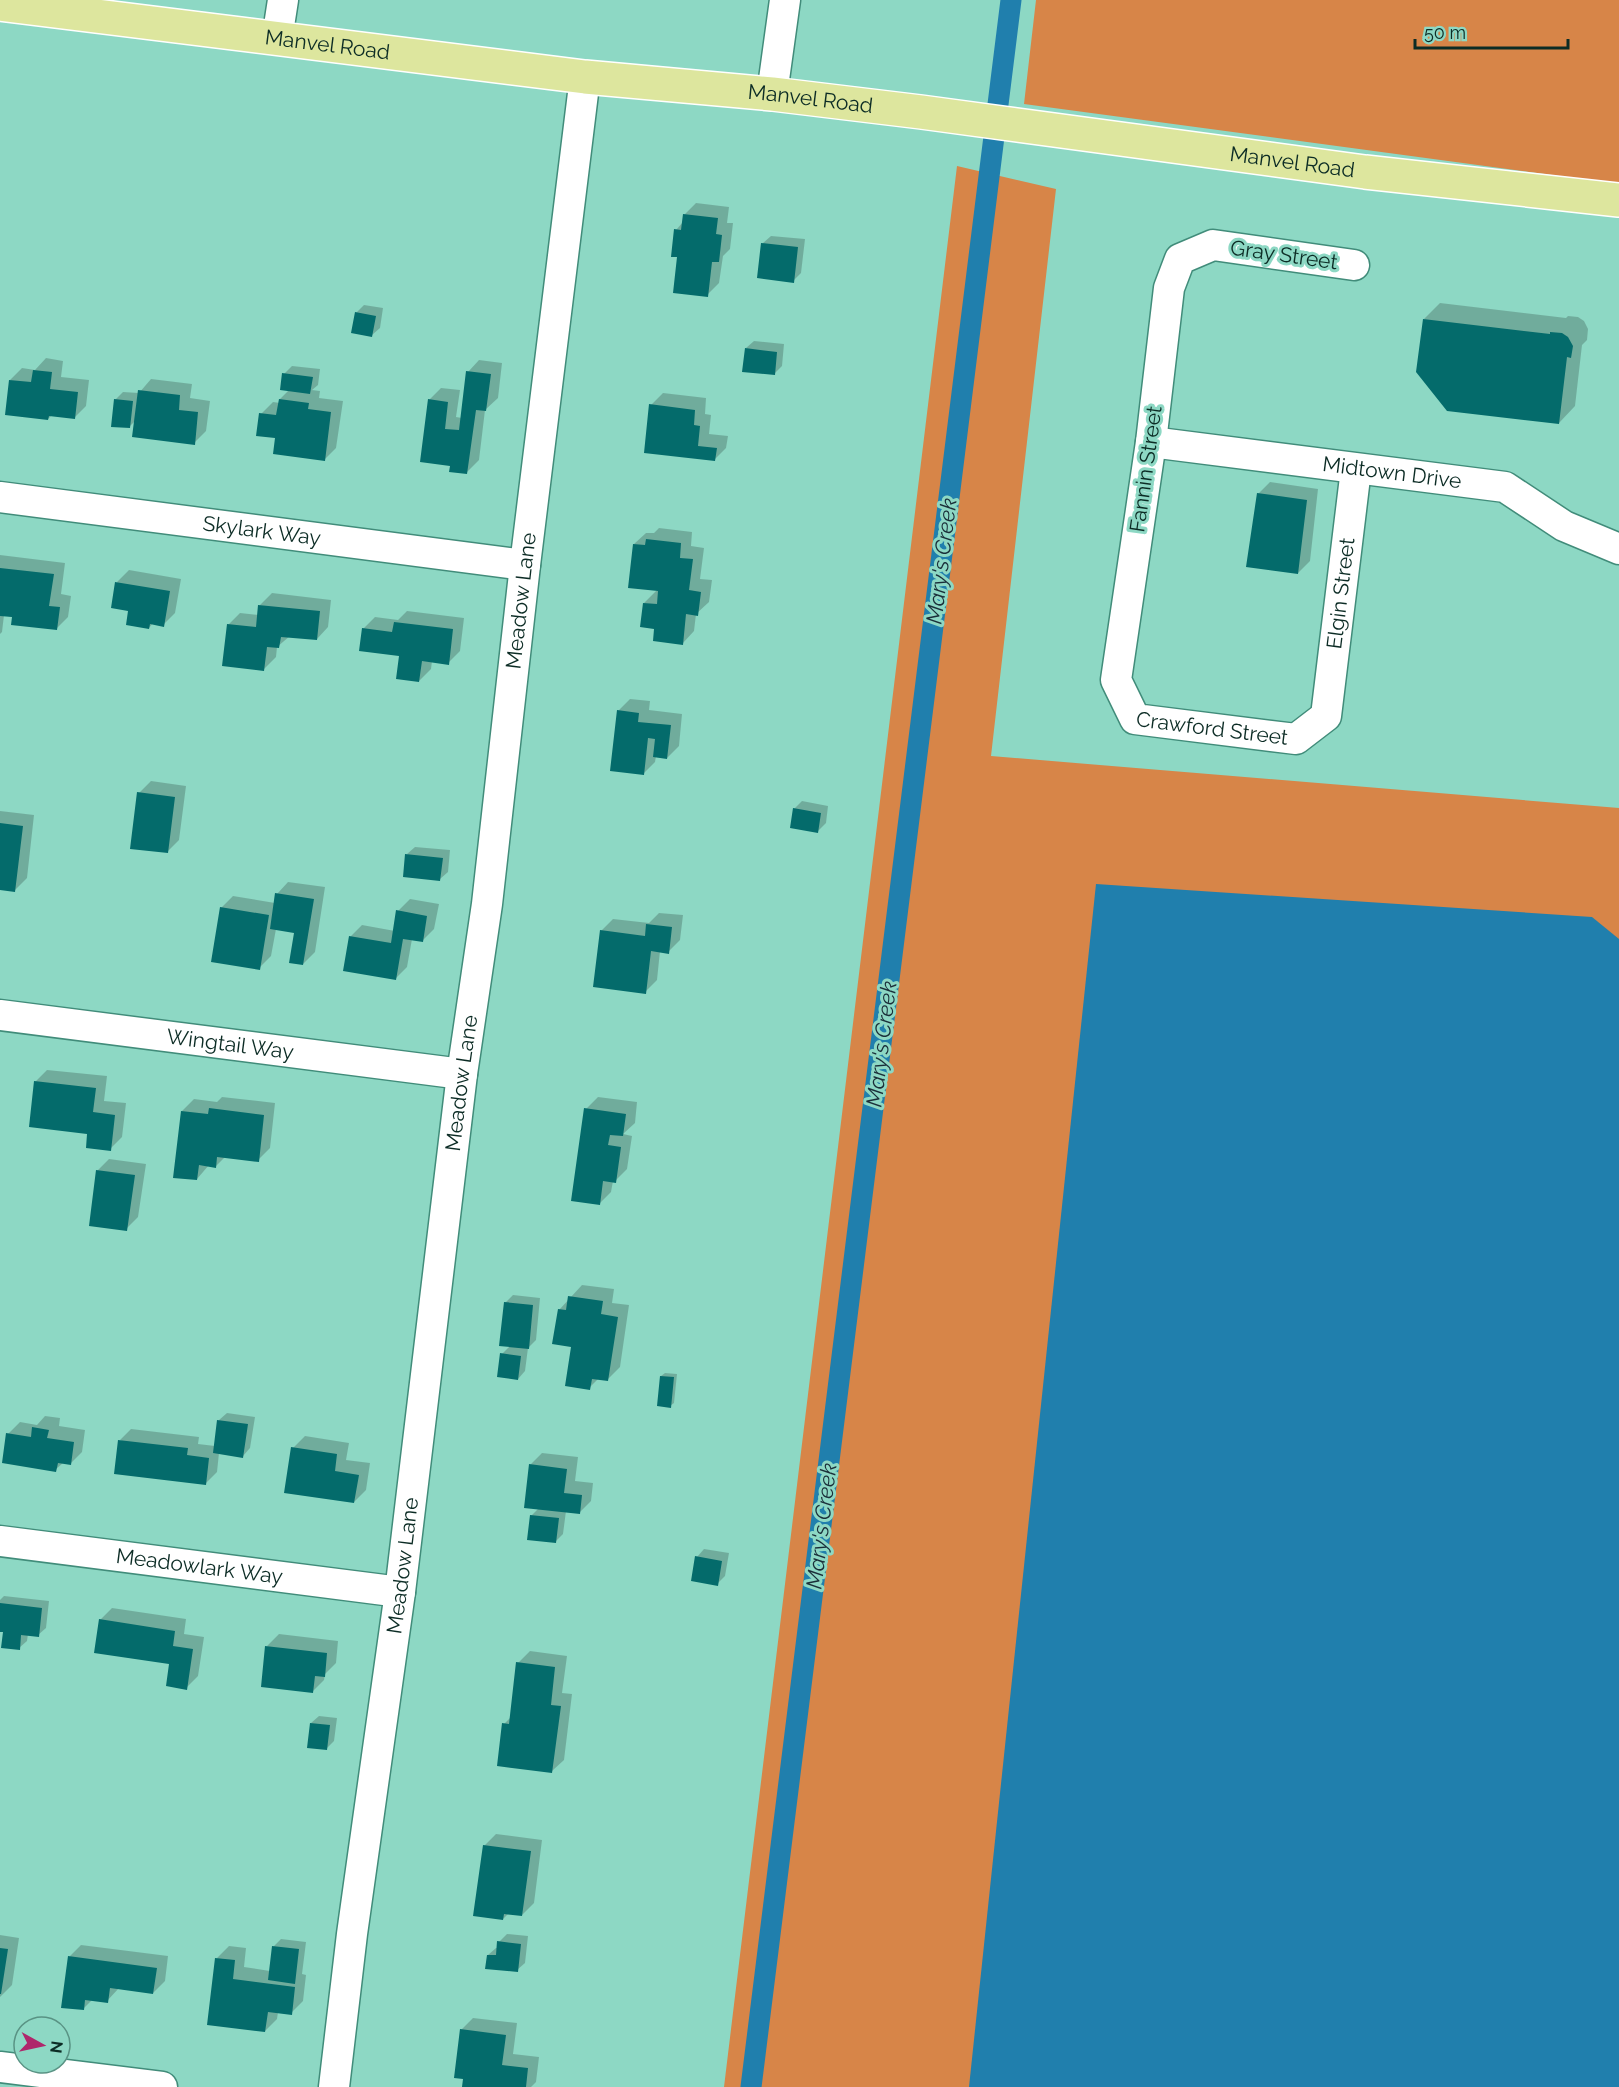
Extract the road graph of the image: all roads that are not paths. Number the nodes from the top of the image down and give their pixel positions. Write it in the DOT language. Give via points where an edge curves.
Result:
graph roads {
  1 [pos="283,0"];
  2 [pos="785,0"];
  3 [pos="0,4"];
  4 [pos="277,39"];
  5 [pos="585,77"];
  6 [pos="772,94"];
  7 [pos="1619,200"];
  8 [pos="1180,259"];
  9 [pos="1354,265"];
  10 [pos="1151,442"];
  11 [pos="1356,469"];
  12 [pos="0,497"];
  13 [pos="1619,549"];
  14 [pos="525,565"];
  15 [pos="1116,680"];
  16 [pos="1326,716"];
  17 [pos="0,1015"];
  18 [pos="462,1074"];
  19 [pos="0,1541"];
  20 [pos="400,1592"];
  21 [pos="0,2067"];
  22 [pos="162,2087"];
  23 [pos="334,2087"];
  1 -- 4 [label="street"];
  2 -- 6 [label="street"];
  3 -- 4 [label="main road, Manvel Road"];
  4 -- 5 [label="main road, Manvel Road"];
  5 -- 6 [label="main road, Manvel Road"];
  5 -- 14 [label="street, Meadow Lane"];
  6 -- 7 [label="main road, Manvel Road" via="1365,172"];
  8 -- 9 [label="street, Gray Street" via="1213,245"];
  8 -- 10 [label="street, Fannin Street" via="1169,288"];
  10 -- 11 [label="street, Midtown Drive"];
  10 -- 15 [label="street, Fannin Street"];
  11 -- 13 [label="street, Midtown Drive" via="1505,487 1564,526"];
  11 -- 16 [label="street, Elgin Street"];
  12 -- 14 [label="street, Skylark Way"];
  14 -- 18 [label="street, Meadow Lane" via="487,904"];
  15 -- 16 [label="street, Crawford Street" via="1135,719 1296,739"];
  17 -- 18 [label="street, Wingtail Way"];
  18 -- 20 [label="street, Meadow Lane"];
  19 -- 20 [label="street, Meadowlark Way"];
  20 -- 23 [label="street, Meadow Lane"];
  21 -- 22 [label="street"];
}
